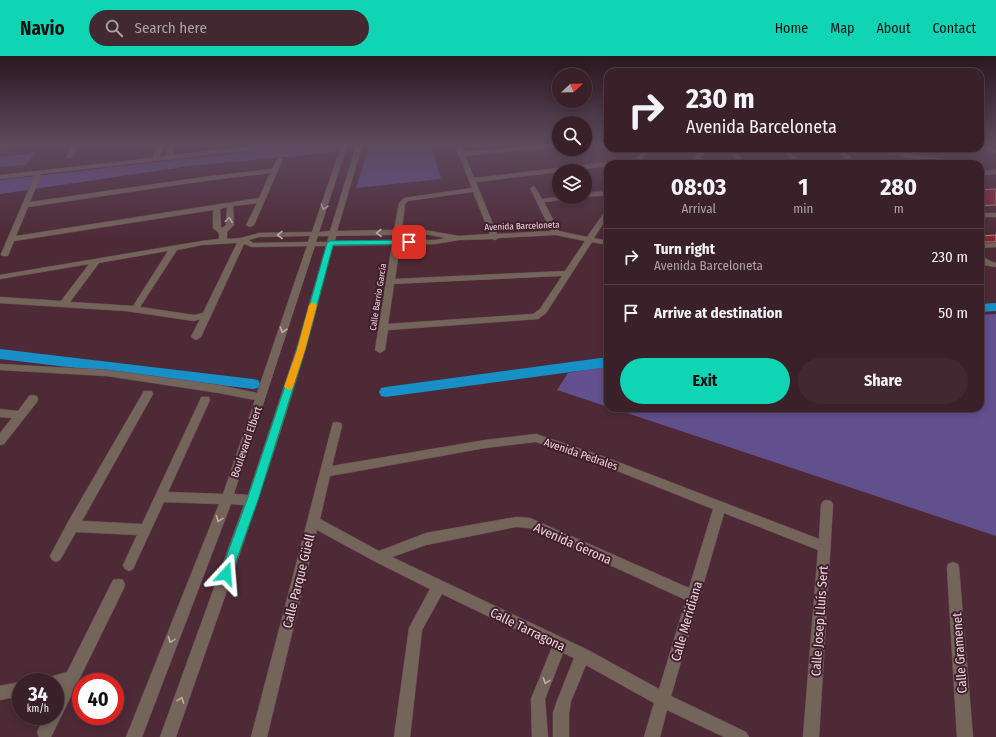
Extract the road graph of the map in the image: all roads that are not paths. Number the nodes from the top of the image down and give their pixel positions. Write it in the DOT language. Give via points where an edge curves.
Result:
graph roads {
  1 [pos="17,175"];
  2 [pos="38,175"];
  3 [pos="241,175"];
  4 [pos="272,175"];
  5 [pos="334,175"];
  6 [pos="351,175"];
  7 [pos="470,175"];
  8 [pos="516,175"];
  9 [pos="0,177"];
  10 [pos="472,180"];
  11 [pos="532,188"];
  12 [pos="476,190"];
  13 [pos="604,194"];
  14 [pos="592,195"];
  15 [pos="261,200"];
  16 [pos="552,200"];
  17 [pos="540,201"];
  18 [pos="26,205"];
  19 [pos="230,205"];
  20 [pos="216,208"];
  21 [pos="996,214"];
  22 [pos="984,215"];
  23 [pos="604,218"];
  24 [pos="250,224"];
  25 [pos="223,232"];
  26 [pos="398,232"];
  27 [pos="556,233"];
  28 [pos="332,238"];
  29 [pos="459,238"];
  30 [pos="495,238"];
  31 [pos="313,239"];
  32 [pos="591,239"];
  33 [pos="11,240"];
  34 [pos="223,240"];
  35 [pos="242,240"];
  36 [pos="396,242"];
  37 [pos="604,242"];
  38 [pos="996,245"];
  39 [pos="984,246"];
  40 [pos="174,248"];
  41 [pos="5,254"];
  42 [pos="984,260"];
  43 [pos="96,261"];
  44 [pos="996,265"];
  45 [pos="568,273"];
  46 [pos="0,277"];
  47 [pos="390,282"];
  48 [pos="0,300"];
  49 [pos="63,305"];
  50 [pos="135,309"];
  51 [pos="206,315"];
  52 [pos="384,327"];
  53 [pos="196,337"];
  54 [pos="380,350"];
  55 [pos="0,367"];
  56 [pos="148,394"];
  57 [pos="261,397"];
  58 [pos="33,399"];
  59 [pos="205,400"];
  60 [pos="0,413"];
  61 [pos="20,415"];
  62 [pos="337,426"];
  63 [pos="0,441"];
  64 [pos="326,472"];
  65 [pos="160,497"];
  66 [pos="226,499"];
  67 [pos="252,500"];
  68 [pos="827,505"];
  69 [pos="720,506"];
  70 [pos="313,521"];
  71 [pos="72,526"];
  72 [pos="144,530"];
  73 [pos="825,547"];
  74 [pos="56,556"];
  75 [pos="378,557"];
  76 [pos="129,565"];
  77 [pos="953,568"];
  78 [pos="118,585"];
  79 [pos="440,586"];
  80 [pos="694,597"];
  81 [pos="560,644"];
  82 [pos="583,655"];
  83 [pos="70,679"];
  84 [pos="64,680"];
  85 [pos="12,691"];
  86 [pos="64,692"];
  87 [pos="0,693"];
  88 [pos="663,700"];
  89 [pos="48,725"];
  90 [pos="45,732"];
  91 [pos="134,737"];
  92 [pos="168,737"];
  93 [pos="259,737"];
  94 [pos="402,737"];
  95 [pos="540,737"];
  96 [pos="561,737"];
  97 [pos="652,737"];
  98 [pos="741,737"];
  99 [pos="811,737"];
  100 [pos="964,737"];
  1 -- 9 [label="street"];
  2 -- 18 [label="street"];
  3 -- 18 [label="street"];
  4 -- 15 [label="street"];
  5 -- 31 [label="street, Boulevard Elbert, one-way"];
  6 -- 28 [label="street, Boulevard Elbert"];
  7 -- 10 [label="street"];
  8 -- 10 [label="street"];
  10 -- 12 [label="street"];
  11 -- 17 [label="street"];
  12 -- 26 [label="street, Calle Barrio García" via="406,199 402,203"];
  12 -- 30 [label="street"];
  13 -- 14 [label="street"];
  15 -- 19 [label="street"];
  15 -- 24 [label="street"];
  16 -- 17 [label="street"];
  17 -- 27 [label="street"];
  18 -- 33 [label="street"];
  19 -- 20 [label="street"];
  25 -- 19 [label="street, one-way" via="230,225"];
  20 -- 25 [label="street" via="216,228"];
  20 -- 33 [label="street"];
  21 -- 22 [label="street"];
  23 -- 32 [label="street"];
  25 -- 34 [label="street"];
  26 -- 28 [label="street, Avenida Barceloneta, one-way"];
  26 -- 29 [label="street, Avenida Barceloneta" via="424,232"];
  26 -- 36 [label="street, Calle Barrio García"];
  27 -- 30 [label="street, Avenida Barceloneta"];
  27 -- 32 [label="street, Avenida Barceloneta"];
  28 -- 31 [label="street"];
  28 -- 36 [label="street, Avenida Barceloneta"];
  28 -- 67 [label="street, Boulevard Elbert" via="301,350"];
  29 -- 30 [label="street, Avenida Barceloneta"];
  29 -- 36 [label="street, Avenida Barceloneta" via="435,242"];
  31 -- 35 [label="street" via="252,245"];
  31 -- 57 [label="street, Boulevard Elbert, one-way"];
  32 -- 37 [label="street, Avenida Barceloneta"];
  32 -- 45 [label="street"];
  33 -- 41 [label="street"];
  34 -- 35 [label="street"];
  34 -- 40 [label="street"];
  35 -- 51 [label="street"];
  36 -- 47 [label="street, Calle Barrio García"];
  38 -- 39 [label="street"];
  40 -- 43 [label="street"];
  40 -- 50 [label="street"];
  42 -- 44 [label="street"];
  43 -- 46 [label="street"];
  43 -- 49 [label="street"];
  45 -- 47 [label="street"];
  45 -- 52 [label="street" via="544,311 535,317"];
  47 -- 52 [label="street, Calle Barrio García"];
  48 -- 49 [label="street"];
  49 -- 50 [label="street"];
  50 -- 51 [label="street" via="194,318"];
  51 -- 53 [label="street"];
  52 -- 54 [label="street, Calle Barrio García"];
  55 -- 57 [label="street" via="107,373"];
  56 -- 71 [label="street"];
  57 -- 66 [label="street, Boulevard Elbert"];
  58 -- 61 [label="street"];
  59 -- 65 [label="street"];
  60 -- 61 [label="street"];
  61 -- 63 [label="street"];
  62 -- 64 [label="street, Calle Parque Güell"];
  64 -- 69 [label="street, Avenida Pedrales" via="485,444 536,438"];
  64 -- 70 [label="street, Calle Parque Güell"];
  65 -- 66 [label="street"];
  65 -- 72 [label="street"];
  66 -- 67 [label="street"];
  66 -- 91 [label="street, Boulevard Elbert, one-way"];
  92 -- 67 [label="street, Boulevard Elbert, one-way"];
  68 -- 73 [label="street, Calle Josep Lluís Sert"];
  69 -- 73 [label="street, Avenida Pedrales"];
  69 -- 80 [label="street, Calle Meridiana"];
  70 -- 75 [label="street, Calle Tarragona"];
  70 -- 93 [label="street, Calle Parque Güell"];
  71 -- 72 [label="street"];
  71 -- 74 [label="street"];
  72 -- 76 [label="street"];
  73 -- 99 [label="street, Calle Josep Lluís Sert"];
  75 -- 79 [label="street, Calle Tarragona"];
  75 -- 80 [label="street, Avenida Gerona" via="426,540 516,522 530,523"];
  77 -- 100 [label="street, Calle Gramenet"];
  78 -- 83 [label="street"];
  79 -- 81 [label="street, Calle Tarragona"];
  79 -- 94 [label="street" via="416,628"];
  80 -- 88 [label="street, Calle Meridiana"];
  81 -- 82 [label="street, Calle Tarragona"];
  81 -- 95 [label="street, one-way" via="538,699"];
  82 -- 88 [label="street, Calle Tarragona"];
  82 -- 96 [label="street" via="564,701"];
  83 -- 84 [label="street"];
  83 -- 86 [label="street"];
  85 -- 87 [label="street"];
  88 -- 97 [label="street, Calle Meridiana"];
  88 -- 98 [label="street, Calle Tarragona"];
  89 -- 90 [label="street"];
}
